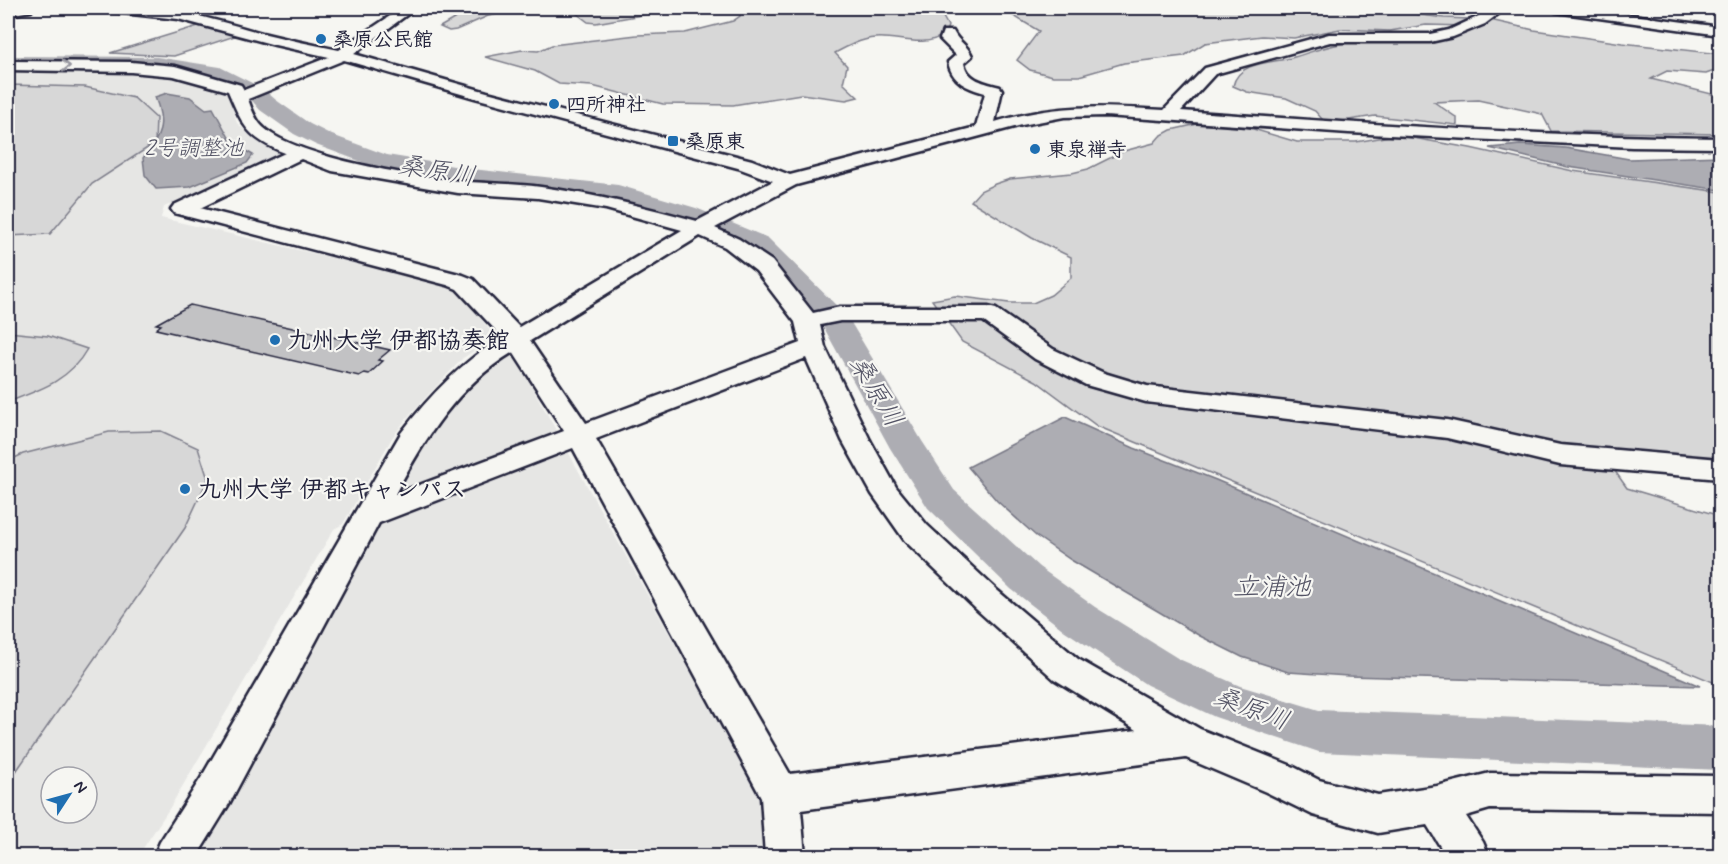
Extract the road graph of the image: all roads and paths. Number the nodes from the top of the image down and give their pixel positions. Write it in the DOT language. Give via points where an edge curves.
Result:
graph roads {
  1 [pos="26,8"];
  2 [pos="113,8"];
  3 [pos="410,8"];
  4 [pos="1500,8"];
  5 [pos="1556,8"];
  6 [pos="8,12"];
  7 [pos="1720,31"];
  8 [pos="948,34"];
  9 [pos="342,55"];
  10 [pos="8,66"];
  11 [pos="243,95"];
  12 [pos="1168,116"];
  13 [pos="1349,128"];
  14 [pos="984,130"];
  15 [pos="1720,143"];
  16 [pos="1720,149"];
  17 [pos="300,153"];
  18 [pos="789,181"];
  19 [pos="699,228"];
  20 [pos="810,334"];
  21 [pos="517,339"];
  22 [pos="581,437"];
  23 [pos="1720,469"];
  24 [pos="368,516"];
  25 [pos="1187,741"];
  26 [pos="780,794"];
  27 [pos="1720,794"];
  28 [pos="1437,805"];
  29 [pos="174,856"];
  30 [pos="785,856"];
  31 [pos="1469,856"];
  1 -- 6 [label="street"];
  2 -- 9 [label="street" via="179,15"];
  3 -- 9 [label="street"];
  4 -- 12 [label="street" via="1454,33 1430,38 1329,38 1210,71"];
  5 -- 7 [label="street"];
  8 -- 14 [label="street" via="947,39 964,56 956,63 961,77 994,90"];
  9 -- 11 [label="street"];
  9 -- 18 [label="street" via="745,164"];
  10 -- 11 [label="street, one-way" via="175,71 234,88"];
  11 -- 17 [label="street" via="244,112 255,129"];
  12 -- 13 [label="street"];
  12 -- 14 [label="street" via="1064,112"];
  13 -- 15 [label="street"];
  13 -- 16 [label="street" via="1574,144"];
  14 -- 18 [label="street"];
  17 -- 19 [label="street" via="332,165 426,182 586,199"];
  17 -- 21 [label="street" via="181,209 455,280 465,284"];
  18 -- 19 [label="street"];
  19 -- 20 [label="street" via="732,243 764,266"];
  19 -- 21 [label="street"];
  20 -- 22 [label="street"];
  20 -- 23 [label="street" via="840,314 988,314 1044,354 1095,379 1146,394 1447,429 1560,455"];
  20 -- 25 [label="street" via="855,440 886,494 916,533 1066,669"];
  21 -- 22 [label="street"];
  21 -- 24 [label="street" via="489,356 436,405 411,439"];
  22 -- 24 [label="street"];
  22 -- 26 [label="street"];
  24 -- 29 [label="street"];
  25 -- 26 [label="street"];
  25 -- 28 [label="street" via="1335,803 1378,814"];
  26 -- 30 [label="street"];
  27 -- 28 [label="street" via="1490,791"];
  28 -- 31 [label="street"];
}
